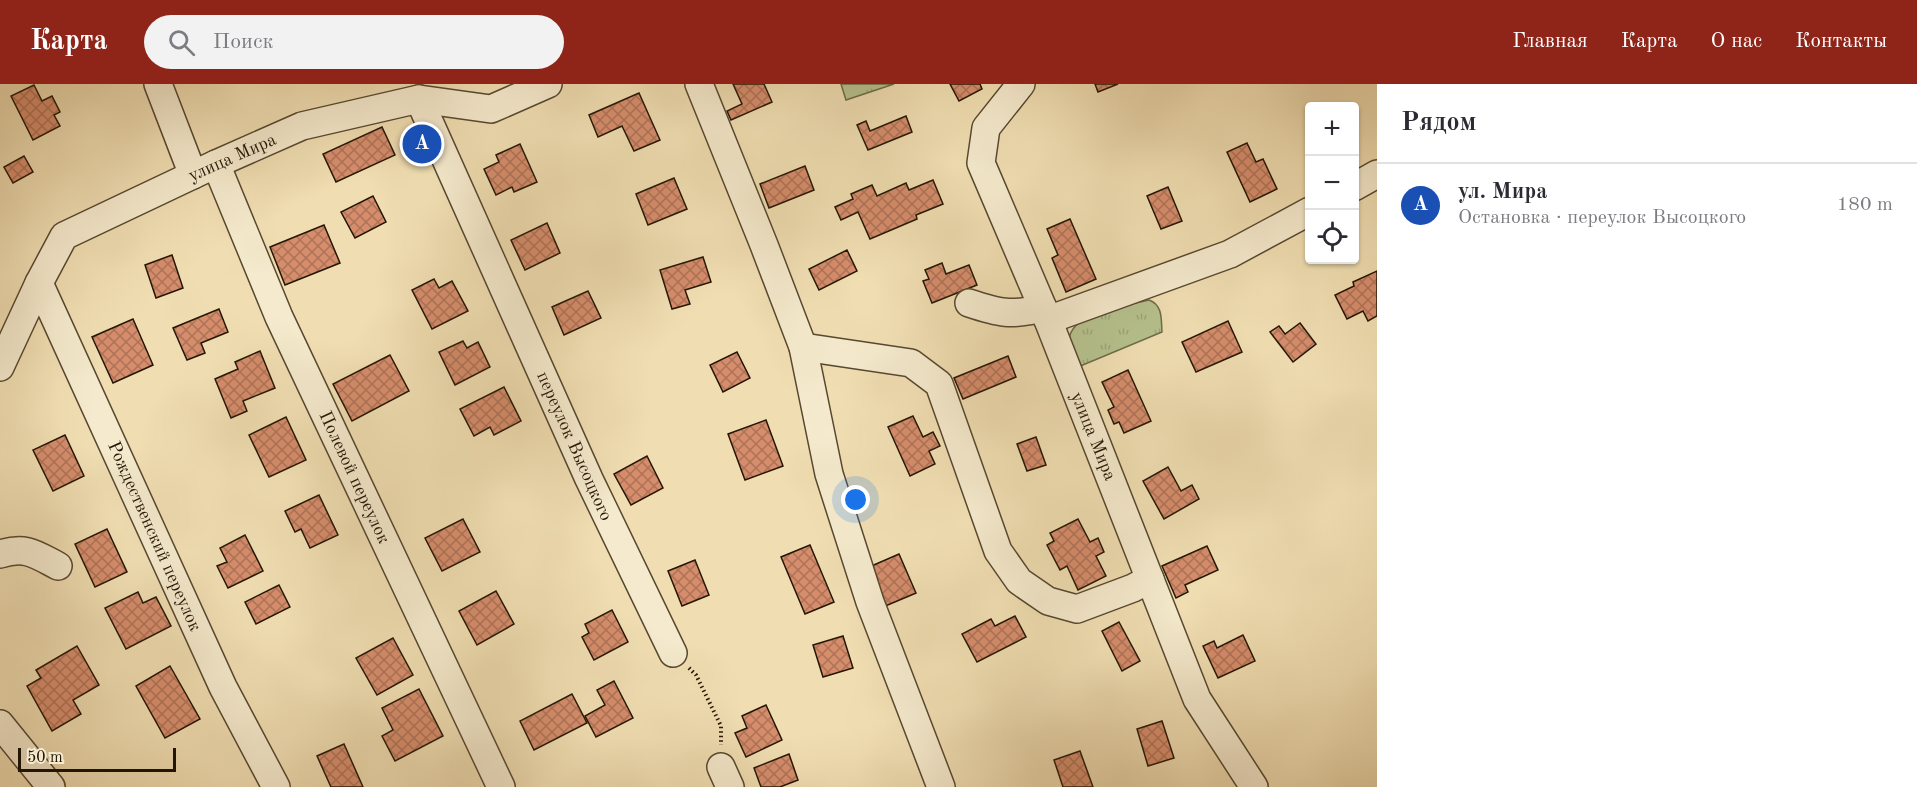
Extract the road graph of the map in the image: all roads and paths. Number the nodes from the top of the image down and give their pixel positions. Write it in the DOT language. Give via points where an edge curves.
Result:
graph roads {
  1 [pos="158,84"];
  2 [pos="548,84"];
  3 [pos="699,84"];
  4 [pos="1021,84"];
  5 [pos="419,99"];
  6 [pos="492,110"];
  7 [pos="437,135"];
  8 [pos="205,170"];
  9 [pos="1305,214"];
  10 [pos="39,283"];
  11 [pos="969,303"];
  12 [pos="1046,314"];
  13 [pos="802,347"];
  14 [pos="0,367"];
  15 [pos="0,554"];
  16 [pos="58,566"];
  17 [pos="1150,579"];
  18 [pos="673,653"];
  19 [pos="0,724"];
  20 [pos="725,777"];
  21 [pos="51,787"];
  22 [pos="276,787"];
  23 [pos="501,787"];
  24 [pos="941,787"];
  25 [pos="1254,787"];
  1 -- 8 [label="street, Полевой переулок"];
  2 -- 6 [label="street"];
  3 -- 13 [label="street"];
  4 -- 12 [label="street, улица Мира" via="986,128 981,163"];
  5 -- 6 [label="street, улица Мира"];
  5 -- 7 [label="street, переулок Высоцкого"];
  5 -- 8 [label="street, улица Мира" via="302,126"];
  6 -- 7 [label="street"];
  7 -- 18 [label="street, переулок Высоцкого" via="589,479"];
  8 -- 10 [label="street, улица Мира" via="64,236"];
  8 -- 23 [label="street, Полевой переулок" via="279,317"];
  9 -- 12 [label="street" via="1230,254"];
  10 -- 14 [label="street, улица Мира"];
  10 -- 22 [label="street, Рождественский переулок" via="223,687"];
  11 -- 12 [label="street" via="1006,314"];
  12 -- 17 [label="street, улица Мира"];
  13 -- 17 [label="street" via="911,363 939,384 998,550 1019,580 1048,601 1077,609"];
  13 -- 24 [label="street" via="829,474 856,560"];
  15 -- 16 [label="street" via="15,549"];
  17 -- 25 [label="street, улица Мира" via="1197,699"];
  18 -- 20 [label="path" via="696,675 721,726"];
  19 -- 21 [label="street"];
}
